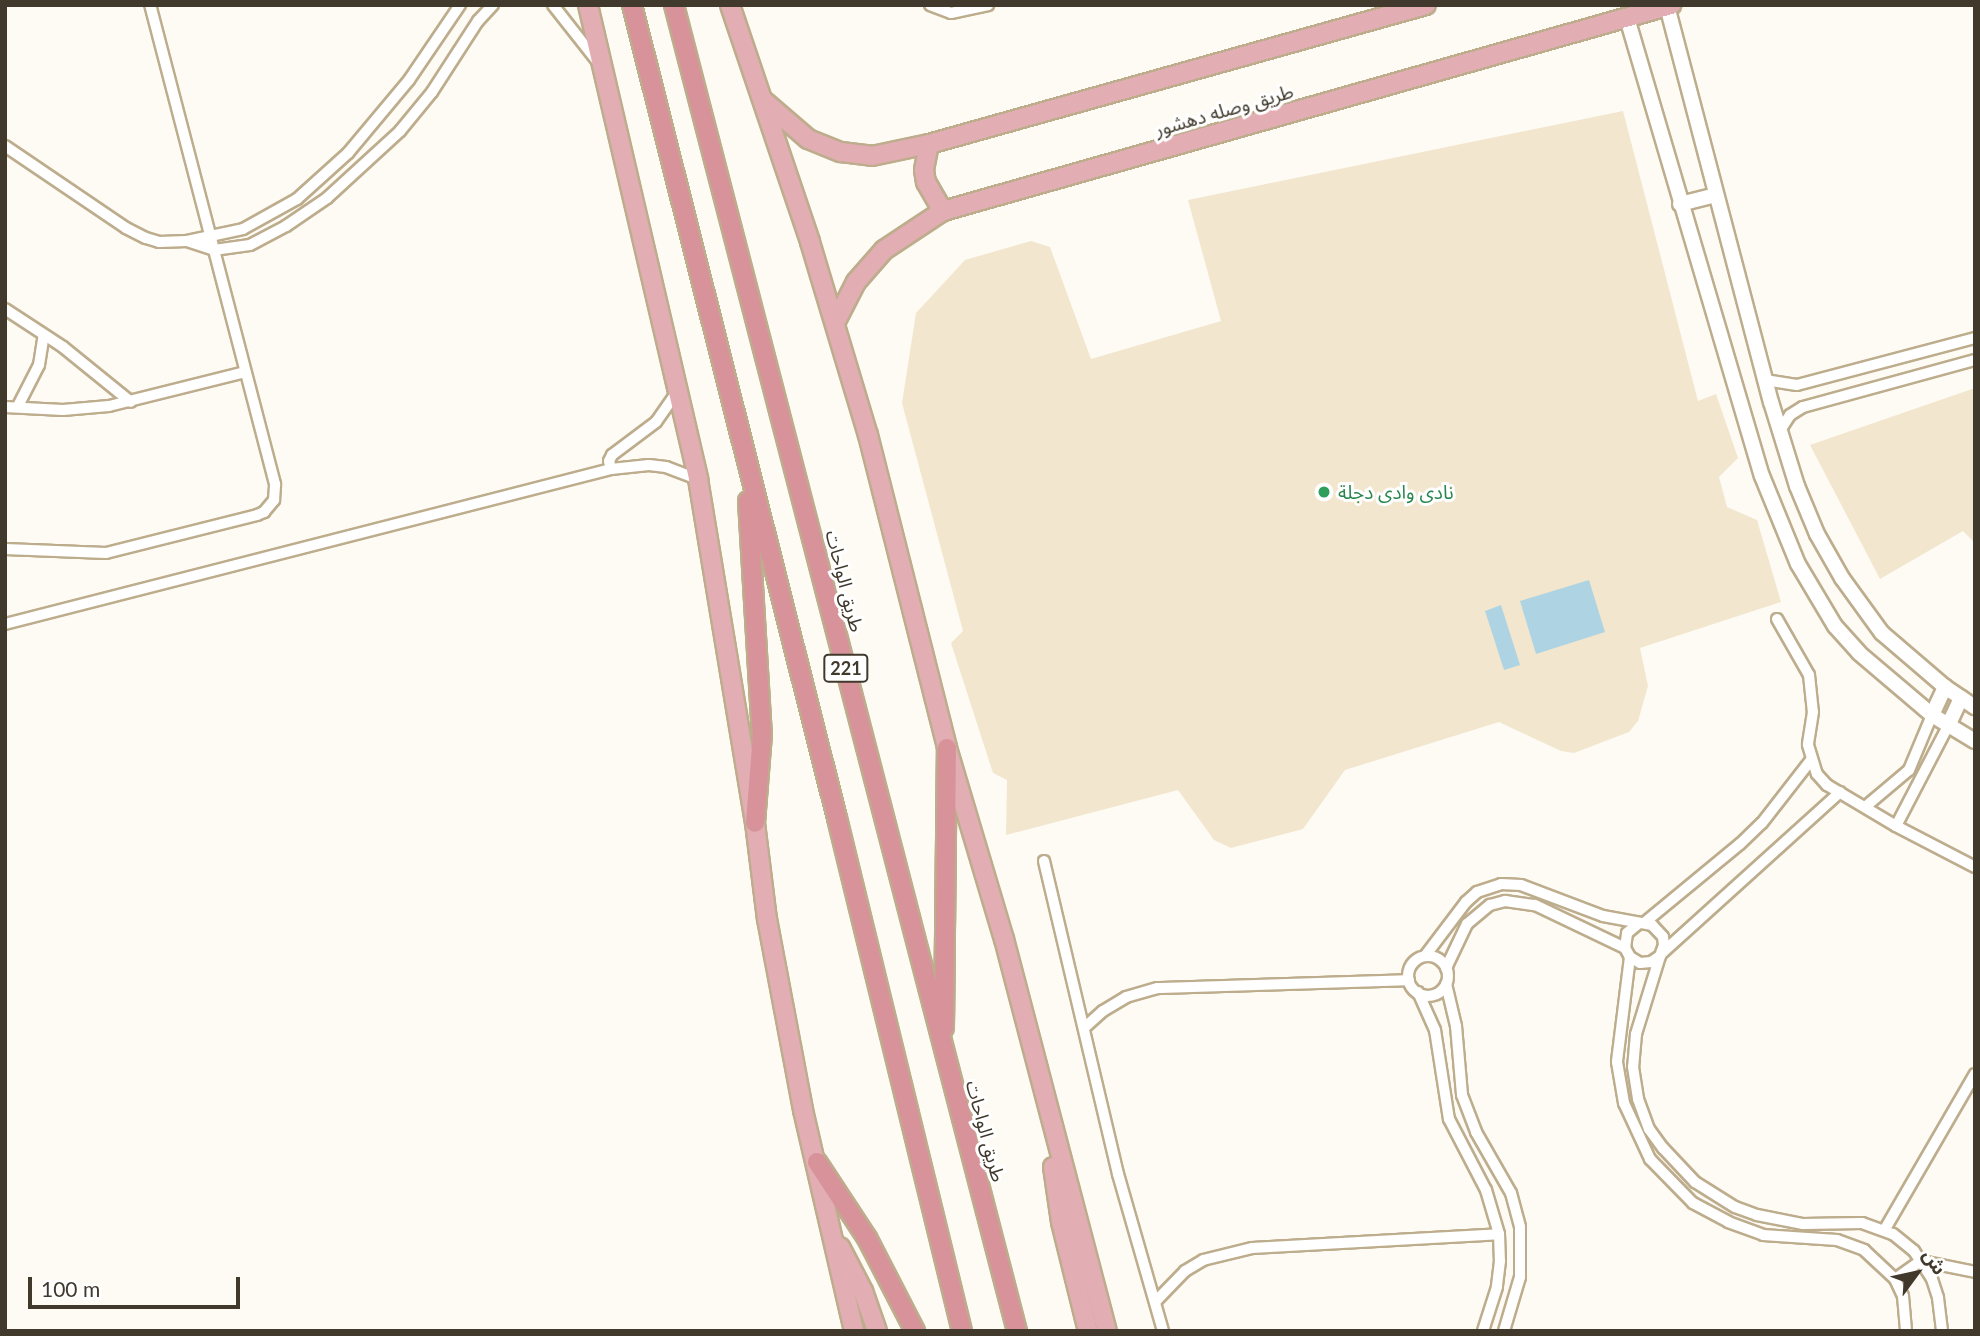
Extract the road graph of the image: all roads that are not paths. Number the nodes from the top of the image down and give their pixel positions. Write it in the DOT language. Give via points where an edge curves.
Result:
graph roads {
  1 [pos="150,5"];
  2 [pos="460,5"];
  3 [pos="493,5"];
  4 [pos="553,5"];
  5 [pos="588,5"];
  6 [pos="632,5"];
  7 [pos="674,5"];
  8 [pos="730,5"];
  9 [pos="930,5"];
  10 [pos="988,5"];
  11 [pos="1426,5"];
  12 [pos="1669,6"];
  13 [pos="1627,18"];
  14 [pos="604,69"];
  15 [pos="761,99"];
  16 [pos="929,144"];
  17 [pos="5,146"];
  18 [pos="316,185"];
  19 [pos="1715,195"];
  20 [pos="327,198"];
  21 [pos="1680,204"];
  22 [pos="943,211"];
  23 [pos="210,235"];
  24 [pos="187,242"];
  25 [pos="214,250"];
  26 [pos="5,309"];
  27 [pos="835,323"];
  28 [pos="44,335"];
  29 [pos="1975,338"];
  30 [pos="1975,360"];
  31 [pos="246,372"];
  32 [pos="1765,380"];
  33 [pos="679,390"];
  34 [pos="131,402"];
  35 [pos="18,406"];
  36 [pos="5,407"];
  37 [pos="1779,432"];
  38 [pos="746,459"];
  39 [pos="611,469"];
  40 [pos="698,479"];
  41 [pos="5,549"];
  42 [pos="1777,619"];
  43 [pos="5,624"];
  44 [pos="1945,687"];
  45 [pos="1961,698"];
  46 [pos="1975,707"];
  47 [pos="1932,715"];
  48 [pos="1948,726"];
  49 [pos="1975,741"];
  50 [pos="947,748"];
  51 [pos="1811,760"];
  52 [pos="1840,792"];
  53 [pos="1865,807"];
  54 [pos="755,823"];
  55 [pos="1896,826"];
  56 [pos="1044,861"];
  57 [pos="1975,867"];
  58 [pos="1641,924"];
  59 [pos="1627,952"];
  60 [pos="1661,955"];
  61 [pos="1425,956"];
  62 [pos="1446,968"];
  63 [pos="1409,980"];
  64 [pos="1446,984"];
  65 [pos="1418,992"];
  66 [pos="1084,1028"];
  67 [pos="943,1052"];
  68 [pos="1975,1074"];
  69 [pos="1444,1095"];
  70 [pos="1462,1095"];
  71 [pos="1056,1144"];
  72 [pos="817,1162"];
  73 [pos="1735,1206"];
  74 [pos="1728,1222"];
  75 [pos="830,1228"];
  76 [pos="1885,1229"];
  77 [pos="1499,1234"];
  78 [pos="1921,1261"];
  79 [pos="1975,1272"];
  80 [pos="1895,1279"];
  81 [pos="1155,1302"];
  82 [pos="854,1331"];
  83 [pos="877,1331"];
  84 [pos="915,1331"];
  85 [pos="962,1331"];
  86 [pos="1017,1331"];
  87 [pos="1088,1331"];
  88 [pos="1107,1331"];
  89 [pos="1163,1331"];
  90 [pos="1483,1331"];
  91 [pos="1504,1331"];
  92 [pos="1906,1331"];
  93 [pos="1942,1331"];
  1 -- 23 [label="street"];
  2 -- 18 [label="street" via="409,80"];
  3 -- 20 [label="street" via="400,131"];
  4 -- 14 [label="street"];
  5 -- 14 [label="main road"];
  6 -- 38 [label="highway, 221"];
  7 -- 67 [label="highway, طريق الواحات / 221"];
  8 -- 15 [label="main road"];
  9 -- 10 [label="street" via="951,13"];
  11 -- 16 [label="main road"];
  12 -- 13 [label="main road, طريق وصله دهشور"];
  12 -- 19 [label="street"];
  13 -- 21 [label="street"];
  13 -- 22 [label="main road, طريق وصله دهشور"];
  14 -- 33 [label="main road"];
  15 -- 16 [label="main road" via="807,139 841,152 872,156"];
  15 -- 27 [label="main road"];
  16 -- 22 [label="main road" via="924,170"];
  17 -- 24 [label="street" via="126,228 159,242"];
  18 -- 20 [label="street"];
  18 -- 23 [label="street" via="243,229"];
  19 -- 21 [label="street"];
  19 -- 32 [label="street"];
  20 -- 25 [label="street" via="250,245"];
  21 -- 47 [label="street" via="1762,476 1798,564 1846,639"];
  22 -- 27 [label="main road, طريق وصله دهشور" via="884,250 856,282"];
  23 -- 24 [label="street"];
  23 -- 25 [label="street"];
  24 -- 25 [label="street"];
  25 -- 31 [label="street"];
  26 -- 28 [label="street"];
  27 -- 50 [label="main road" via="897,540"];
  28 -- 34 [label="street"];
  28 -- 35 [label="street" via="39,365"];
  29 -- 32 [label="street" via="1797,385"];
  30 -- 37 [label="street" via="1803,407 1790,415"];
  31 -- 34 [label="street"];
  31 -- 41 [label="street" via="275,484 274,500 264,512 106,553"];
  32 -- 37 [label="street"];
  33 -- 39 [label="street" via="656,422 612,454"];
  33 -- 40 [label="main road"];
  34 -- 35 [label="street" via="63,410"];
  35 -- 36 [label="street"];
  37 -- 44 [label="street" via="1807,510 1842,578 1882,634"];
  38 -- 54 [label="highway" via="762,734"];
  38 -- 85 [label="highway, 221"];
  39 -- 40 [label="street" via="657,466"];
  39 -- 43 [label="street"];
  40 -- 54 [label="main road"];
  42 -- 51 [label="street" via="1809,675"];
  44 -- 45 [label="street"];
  44 -- 47 [label="street"];
  45 -- 46 [label="street"];
  45 -- 48 [label="street"];
  47 -- 48 [label="street"];
  47 -- 53 [label="street" via="1909,770"];
  48 -- 49 [label="street"];
  48 -- 55 [label="street"];
  50 -- 67 [label="highway"];
  50 -- 71 [label="main road" via="1004,939"];
  51 -- 52 [label="street" via="1827,785"];
  51 -- 58 [label="street" via="1762,823"];
  52 -- 53 [label="street"];
  52 -- 60 [label="street"];
  53 -- 55 [label="street"];
  54 -- 72 [label="main road" via="767,919"];
  55 -- 57 [label="street"];
  56 -- 66 [label="street"];
  58 -- 59 [label="street" via="1627,933"];
  58 -- 60 [label="street" via="1659,929 1664,945"];
  58 -- 61 [label="street" via="1572,906 1521,885 1501,884 1477,892 1466,902"];
  59 -- 60 [label="street" via="1640,963"];
  59 -- 62 [label="street" via="1535,905 1505,901 1490,905 1467,924"];
  59 -- 74 [label="street" via="1617,1062 1630,1123 1650,1159 1677,1190"];
  60 -- 73 [label="street" via="1636,1034 1633,1066 1638,1099 1649,1129 1678,1166"];
  61 -- 62 [label="street" via="1438,958"];
  61 -- 63 [label="street" via="1414,962"];
  62 -- 64 [label="street"];
  63 -- 65 [label="street"];
  63 -- 66 [label="street" via="1158,988 1126,998"];
  64 -- 65 [label="street" via="1434,994"];
  64 -- 70 [label="street" via="1456,1026"];
  65 -- 69 [label="street" via="1435,1030"];
  66 -- 81 [label="street" via="1118,1174"];
  67 -- 86 [label="highway, طريق الواحات / 221"];
  68 -- 76 [label="street"];
  69 -- 70 [label="street"];
  69 -- 77 [label="street" via="1455,1134 1486,1190"];
  70 -- 91 [label="street" via="1517,1210 1520,1277"];
  71 -- 87 [label="main road" via="1054,1183"];
  71 -- 88 [label="main road"];
  72 -- 75 [label="main road"];
  72 -- 84 [label="highway" via="867,1238"];
  73 -- 74 [label="street" via="1735,1217"];
  73 -- 76 [label="street" via="1780,1221 1863,1223"];
  74 -- 80 [label="street" via="1763,1235 1851,1244 1876,1258"];
  75 -- 82 [label="main road"];
  75 -- 83 [label="main road"];
  76 -- 78 [label="street"];
  77 -- 81 [label="street" via="1252,1248 1203,1260 1185,1270"];
  77 -- 90 [label="street" via="1497,1287"];
  78 -- 79 [label="street"];
  78 -- 80 [label="street"];
  78 -- 93 [label="street" via="1938,1298"];
  80 -- 92 [label="street" via="1903,1296"];
  81 -- 89 [label="street"];
}
